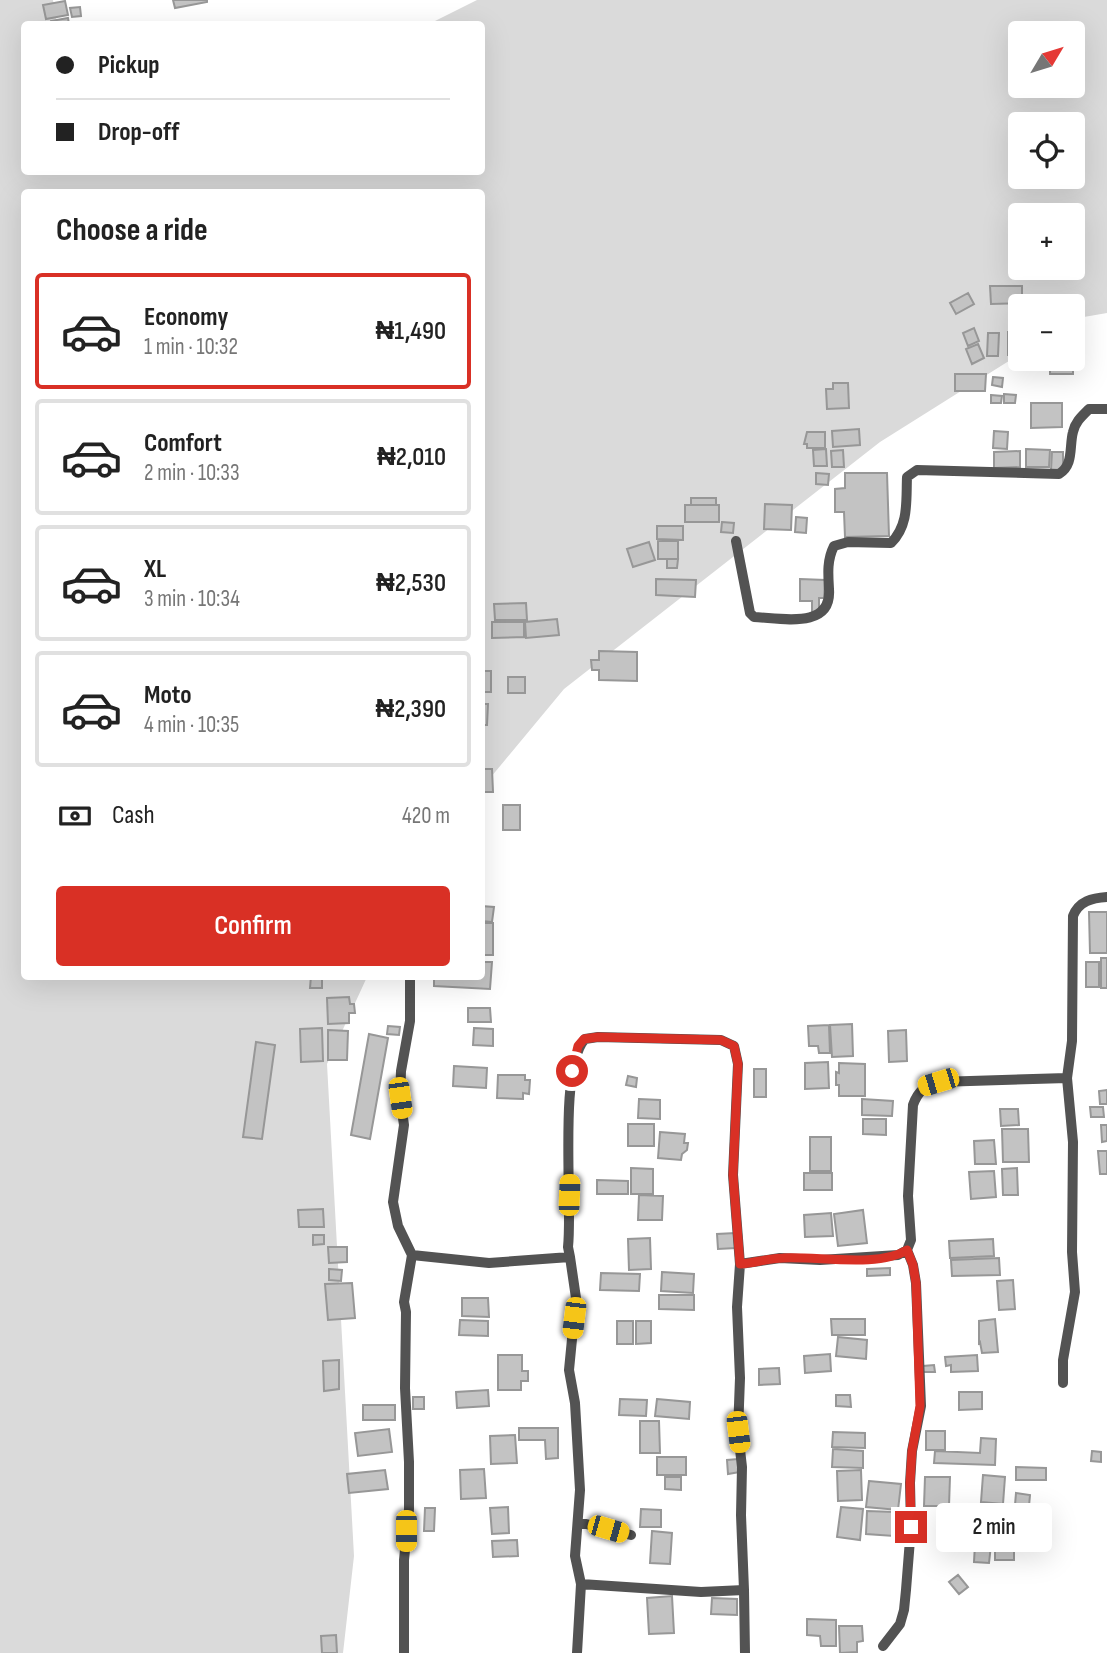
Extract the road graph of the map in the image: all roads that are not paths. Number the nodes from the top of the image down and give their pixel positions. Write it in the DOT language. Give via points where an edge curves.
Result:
graph roads {
  1 [pos="1107,409"];
  2 [pos="736,541"];
  3 [pos="1107,897"];
  4 [pos="410,980"];
  5 [pos="1067,1078"];
  6 [pos="907,1250"];
  7 [pos="412,1255"];
  8 [pos="569,1257"];
  9 [pos="740,1264"];
  10 [pos="1063,1383"];
  11 [pos="578,1522"];
  12 [pos="631,1535"];
  13 [pos="581,1584"];
  14 [pos="744,1590"];
  15 [pos="883,1646"];
  16 [pos="404,1653"];
  17 [pos="577,1653"];
  18 [pos="746,1653"];
  1 -- 2 [label="street" via="1089,409 1078,420 1068,464 1059,474 917,470 907,477 901,533 891,543 834,546 828,559 830,596 813,619 754,617"];
  3 -- 5 [label="street" via="1086,901 1073,916 1072,1041"];
  4 -- 7 [label="street" via="410,1021 401,1071 404,1125 393,1202"];
  5 -- 6 [label="street" via="938,1082 916,1095"];
  5 -- 10 [label="street" via="1073,1142 1075,1293"];
  6 -- 9 [label="street" via="882,1258 780,1258"];
  6 -- 15 [label="street" via="916,1283 920,1406 912,1451 904,1610 900,1624"];
  7 -- 8 [label="street" via="489,1263"];
  7 -- 16 [label="street" via="404,1302 409,1462"];
  8 -- 9 [label="street" via="569,1126 578,1046 584,1039 598,1037 721,1040 734,1046 738,1064 733,1175"];
  8 -- 11 [label="street" via="576,1298 569,1356 578,1441"];
  9 -- 14 [label="street" via="738,1432"];
  11 -- 12 [label="street"];
  11 -- 13 [label="street" via="575,1556"];
  13 -- 14 [label="street"];
  13 -- 17 [label="street"];
  14 -- 18 [label="street"];
}
